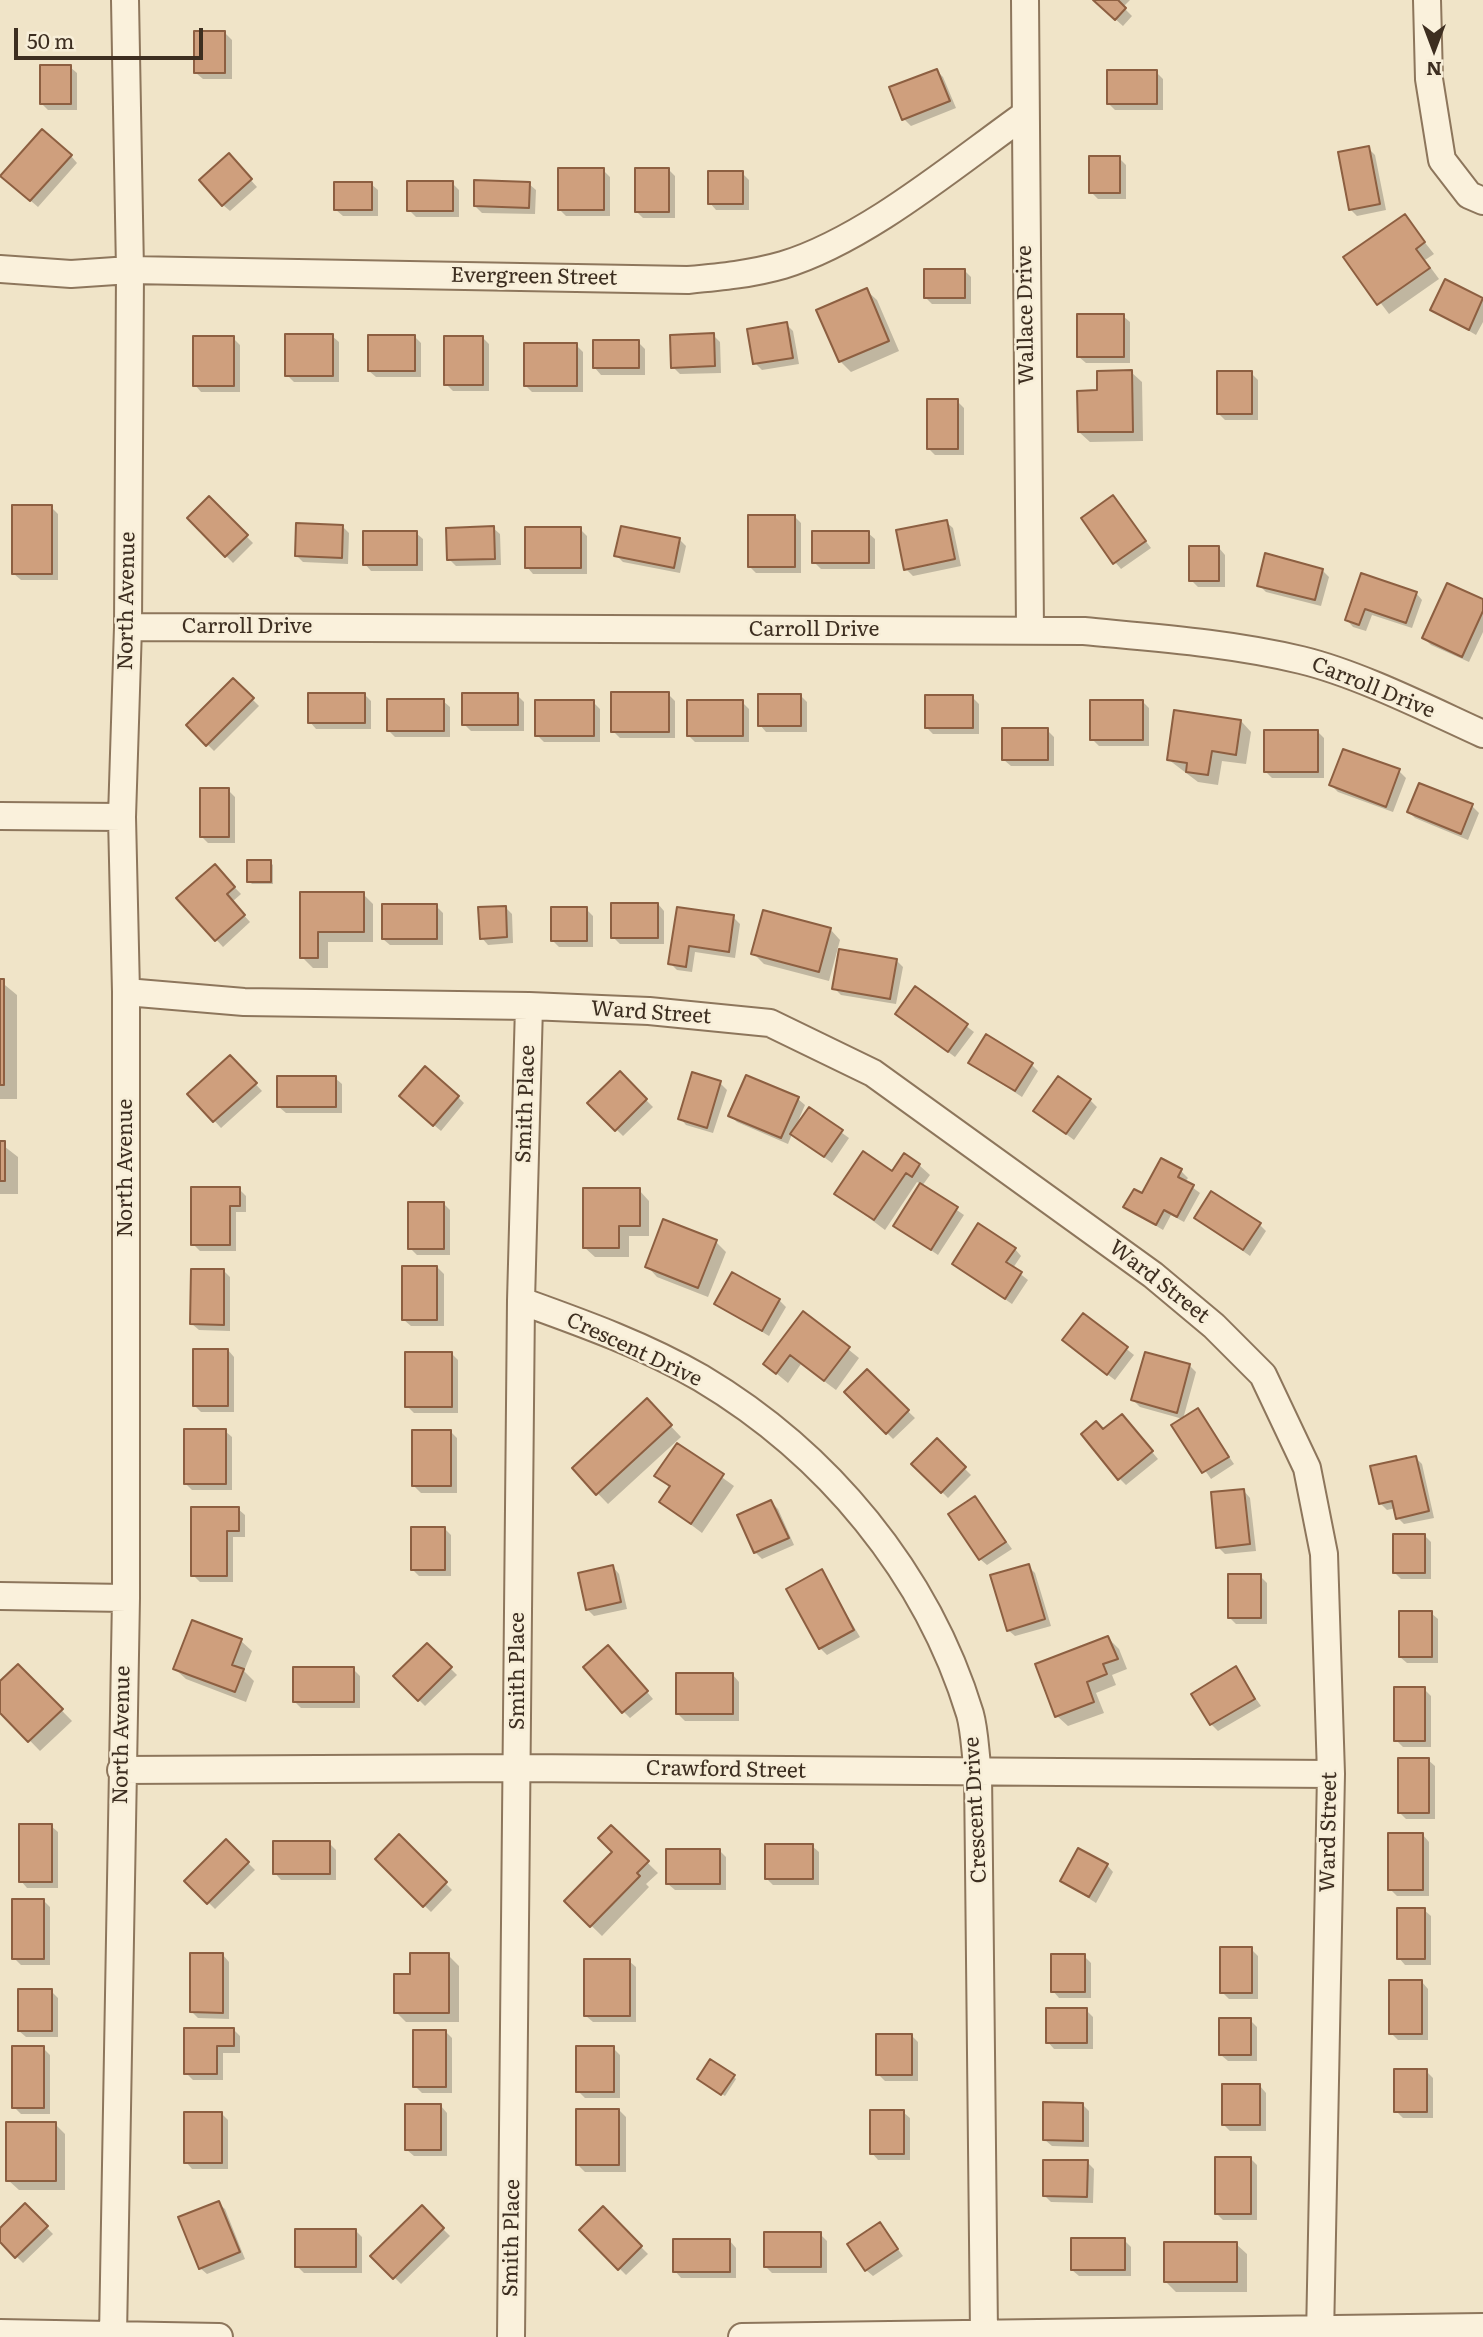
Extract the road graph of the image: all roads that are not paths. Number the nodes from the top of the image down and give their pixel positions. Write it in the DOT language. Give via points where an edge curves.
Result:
graph roads {
  1 [pos="125,0"];
  2 [pos="1025,0"];
  3 [pos="1427,0"];
  4 [pos="1023,116"];
  5 [pos="1483,201"];
  6 [pos="0,269"];
  7 [pos="130,270"];
  8 [pos="128,626"];
  9 [pos="1030,630"];
  10 [pos="1483,734"];
  11 [pos="0,816"];
  12 [pos="122,817"];
  13 [pos="126,992"];
  14 [pos="529,1006"];
  15 [pos="520,1301"];
  16 [pos="0,1596"];
  17 [pos="126,1598"];
  18 [pos="518,1768"];
  19 [pos="121,1770"];
  20 [pos="978,1772"];
  21 [pos="1331,1774"];
  22 [pos="1483,2327"];
  23 [pos="0,2333"];
  24 [pos="984,2333"];
  25 [pos="1320,2333"];
  26 [pos="113,2335"];
  27 [pos="219,2337"];
  28 [pos="511,2337"];
  29 [pos="742,2337"];
  1 -- 7 [label="street, North Avenue"];
  2 -- 4 [label="street, Wallace Drive"];
  3 -- 5 [label="street" via="1429,79 1442,160 1469,195"];
  4 -- 7 [label="street, Evergreen Street" via="838,242 784,264 736,275 688,280"];
  4 -- 9 [label="street, Wallace Drive"];
  6 -- 7 [label="street, Evergreen Street" via="71,274"];
  7 -- 8 [label="street, North Avenue"];
  8 -- 9 [label="street, Carroll Drive"];
  8 -- 12 [label="street, North Avenue"];
  9 -- 10 [label="street, Carroll Drive" via="1195,642 1303,660 1395,694"];
  11 -- 12 [label="street"];
  12 -- 13 [label="street, North Avenue"];
  13 -- 14 [label="street, Ward Street" via="244,1002"];
  13 -- 17 [label="street, North Avenue"];
  14 -- 15 [label="street, Smith Place"];
  14 -- 21 [label="street, Ward Street" via="770,1023 825,1048 873,1073 1153,1275 1214,1326 1262,1374 1307,1468 1324,1554"];
  15 -- 18 [label="street, Smith Place"];
  15 -- 20 [label="street, Crescent Drive" via="603,1331 700,1378 777,1431 844,1492 898,1562 945,1647 970,1717"];
  16 -- 17 [label="street"];
  17 -- 19 [label="street, North Avenue"];
  18 -- 19 [label="street, Crawford Street"];
  18 -- 20 [label="street, Crawford Street"];
  18 -- 28 [label="street, Smith Place"];
  19 -- 26 [label="street, North Avenue"];
  20 -- 21 [label="street, Crawford Street"];
  20 -- 24 [label="street, Crescent Drive"];
  21 -- 25 [label="street, Ward Street"];
  22 -- 25 [label="street"];
  23 -- 26 [label="street"];
  24 -- 25 [label="street"];
  24 -- 29 [label="street"];
  26 -- 27 [label="street"];
}
